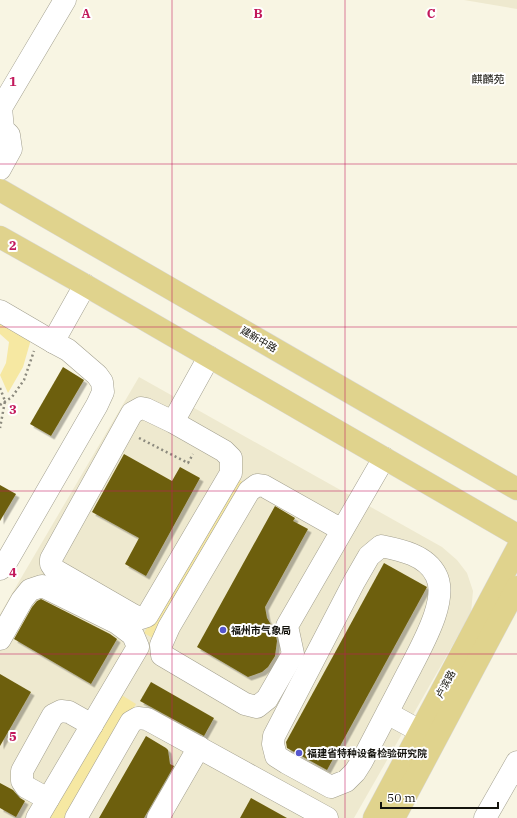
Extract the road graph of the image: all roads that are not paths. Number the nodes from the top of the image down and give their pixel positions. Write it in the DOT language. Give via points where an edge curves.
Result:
graph roads {
  1 [pos="65,0"];
  2 [pos="0,169"];
  3 [pos="0,190"];
  4 [pos="0,237"];
  5 [pos="85,285"];
  6 [pos="0,311"];
  7 [pos="46,338"];
  8 [pos="209,357"];
  9 [pos="173,422"];
  10 [pos="384,458"];
  11 [pos="517,489"];
  12 [pos="342,530"];
  13 [pos="517,535"];
  14 [pos="517,549"];
  15 [pos="0,570"];
  16 [pos="517,587"];
  17 [pos="0,639"];
  18 [pos="387,713"];
  19 [pos="92,725"];
  20 [pos="420,731"];
  21 [pos="199,747"];
  22 [pos="517,762"];
  23 [pos="48,800"];
  24 [pos="37,818"];
  25 [pos="76,818"];
  26 [pos="158,818"];
  27 [pos="327,818"];
  28 [pos="374,818"];
  29 [pos="394,818"];
  30 [pos="485,818"];
  1 -- 2 [label="lane" via="1,108 2,129 9,135 11,149"];
  3 -- 11 [label="main road, 建新中路"];
  4 -- 5 [label="main road"];
  5 -- 7 [label="lane"];
  5 -- 8 [label="main road"];
  6 -- 7 [label="lane"];
  7 -- 15 [label="lane" via="68,350 97,375 102,382 103,392"];
  8 -- 9 [label="lane"];
  8 -- 10 [label="main road"];
  9 -- 9 [label="lane" via="224,451 231,458 231,473 147,616 141,618 55,570 51,559 132,413 141,408 146,409"];
  10 -- 12 [label="lane"];
  10 -- 13 [label="main road"];
  12 -- 12 [label="lane" via="264,486 257,485 249,491 169,627 161,645 162,655 245,704 257,707 267,699 293,654 287,626"];
  14 -- 20 [label="main road, 卢滨路"];
  16 -- 29 [label="main road"];
  17 -- 19 [label="lane" via="22,600 30,590 42,586 117,623 133,635 138,646"];
  18 -- 18 [label="lane" via="428,633 436,612 440,590 437,575 428,563 400,550 381,546 369,556 361,569 274,736 276,756 331,787 346,781 355,772"];
  18 -- 20 [label="lane"];
  19 -- 23 [label="lane"];
  19 -- 23 [label="lane" via="69,712 61,711 53,715 22,771 22,781 26,787"];
  20 -- 28 [label="main road, 卢滨路"];
  21 -- 25 [label="lane" via="146,719 138,718 131,722"];
  21 -- 26 [label="lane"];
  21 -- 27 [label="lane"];
  22 -- 30 [label="lane"];
  23 -- 24 [label="lane"];
}
